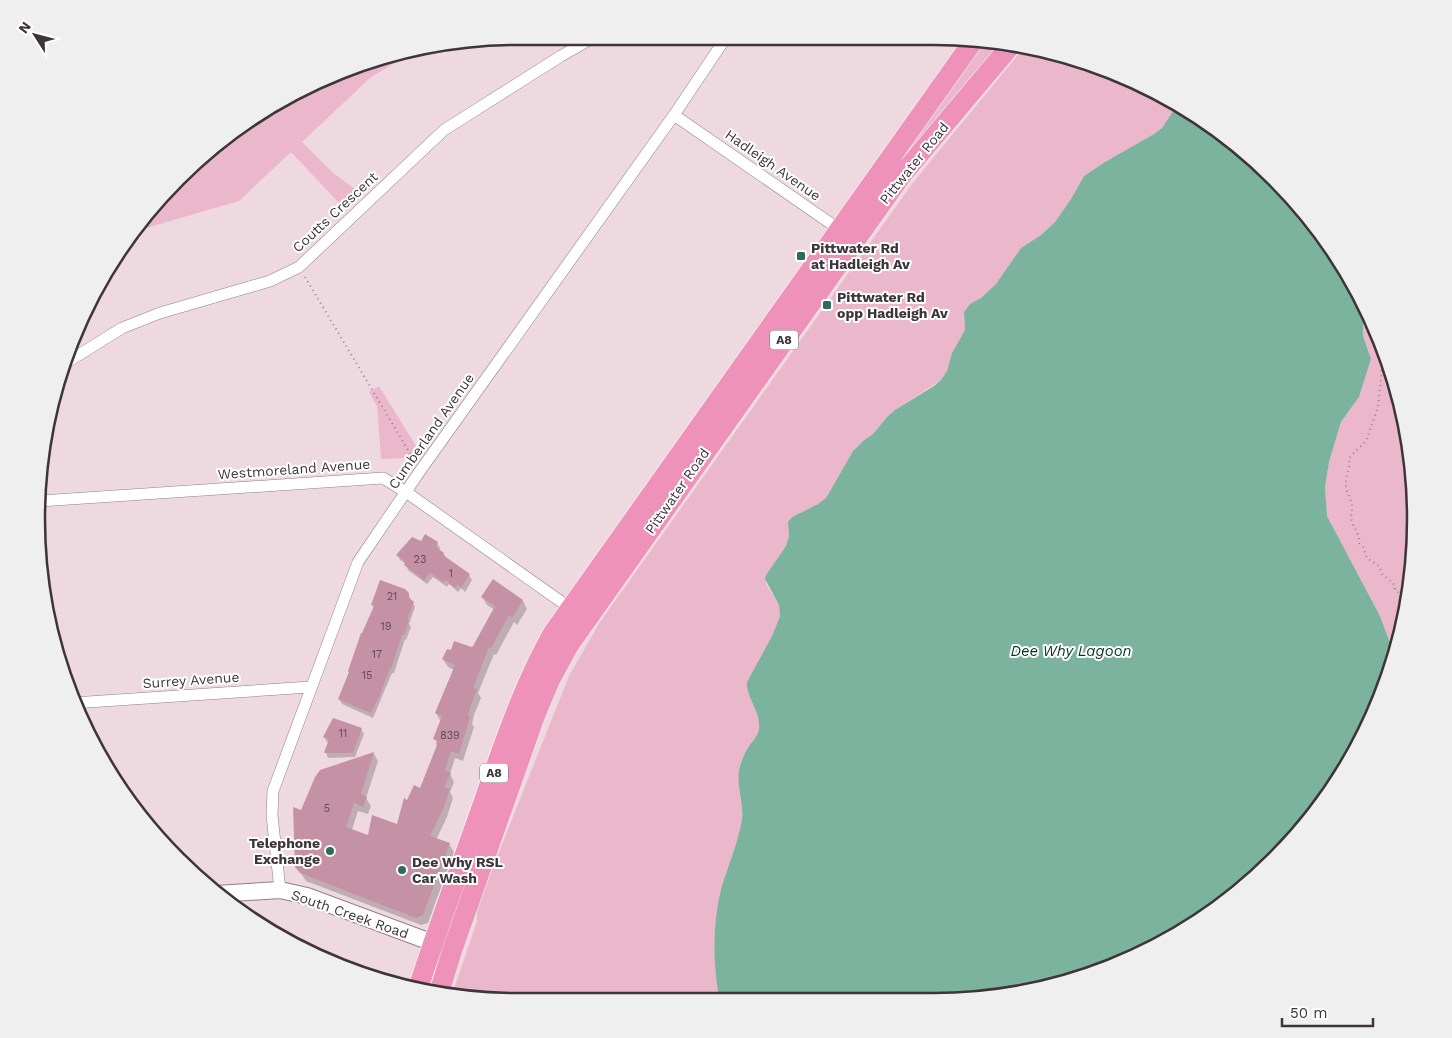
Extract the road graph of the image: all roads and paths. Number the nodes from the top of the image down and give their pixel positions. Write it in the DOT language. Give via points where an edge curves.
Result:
graph roads {
  1 [pos="580,45"];
  2 [pos="721,45"];
  3 [pos="970,47"];
  4 [pos="1006,51"];
  5 [pos="674,115"];
  6 [pos="847,235"];
  7 [pos="298,267"];
  8 [pos="73,358"];
  9 [pos="1382,366"];
  10 [pos="420,471"];
  11 [pos="406,492"];
  12 [pos="46,501"];
  13 [pos="1401,595"];
  14 [pos="570,608"];
  15 [pos="310,687"];
  16 [pos="82,702"];
  17 [pos="280,890"];
  18 [pos="228,893"];
  19 [pos="432,943"];
  20 [pos="452,951"];
  21 [pos="420,982"];
  22 [pos="441,986"];
  1 -- 7 [label="street, Coutts Crescent" via="444,130"];
  2 -- 5 [label="street, Cumberland Avenue"];
  3 -- 6 [label="highway, Pittwater Road / A8"];
  4 -- 6 [label="highway, Pittwater Road / A8"];
  5 -- 6 [label="street, Hadleigh Avenue"];
  5 -- 10 [label="street, Cumberland Avenue"];
  6 -- 14 [label="highway, Pittwater Road / A8"];
  6 -- 20 [label="highway, Pittwater Road / A8" via="569,644 535,716"];
  7 -- 8 [label="street, Coutts Crescent" via="270,281 160,313 122,328"];
  7 -- 10 [label="path"];
  9 -- 13 [label="path" via="1378,407 1366,441 1349,458 1346,485 1351,499 1351,519 1359,543 1367,558 1379,566"];
  10 -- 11 [label="street, Cumberland Avenue"];
  11 -- 12 [label="street, Westmoreland Avenue" via="383,478"];
  11 -- 14 [label="street, Westmoreland Avenue"];
  11 -- 15 [label="street, Cumberland Avenue" via="358,562"];
  14 -- 19 [label="highway, Pittwater Road / A8" via="553,633 528,683"];
  15 -- 16 [label="street, Surrey Avenue"];
  15 -- 17 [label="street, Cumberland Avenue" via="273,791 272,815"];
  17 -- 18 [label="main road, South Creek Road"];
  17 -- 19 [label="main road, South Creek Road" via="307,896"];
  19 -- 20 [label="main road, South Creek Road"];
  19 -- 21 [label="highway, Pittwater Road / A8"];
  20 -- 22 [label="highway, Pittwater Road / A8"];
}
